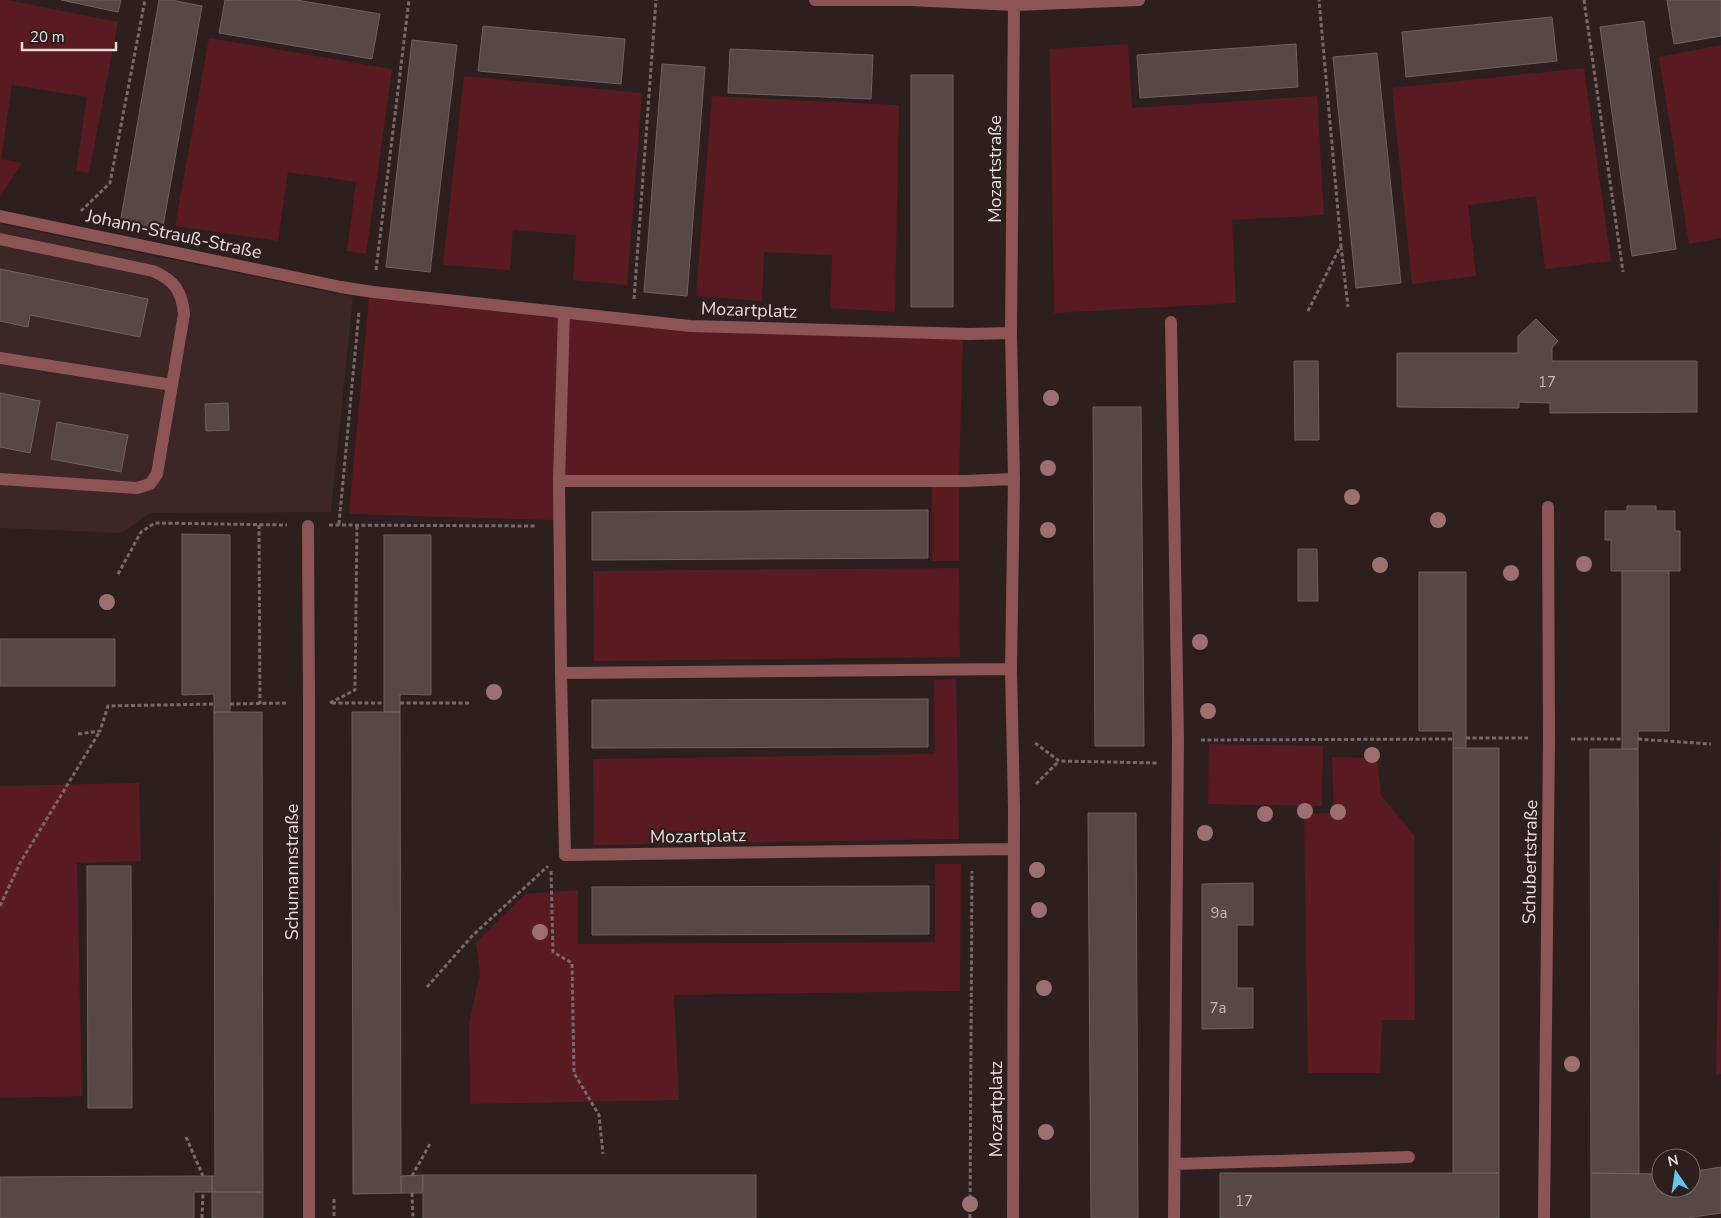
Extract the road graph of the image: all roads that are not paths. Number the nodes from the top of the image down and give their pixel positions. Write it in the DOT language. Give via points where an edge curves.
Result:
graph roads {
  1 [pos="815,0"];
  2 [pos="910,0"];
  3 [pos="1139,0"];
  4 [pos="1014,5"];
  5 [pos="0,216"];
  6 [pos="0,239"];
  7 [pos="341,287"];
  8 [pos="564,313"];
  9 [pos="1171,322"];
  10 [pos="1011,333"];
  11 [pos="0,358"];
  12 [pos="172,385"];
  13 [pos="0,479"];
  14 [pos="1014,479"];
  15 [pos="559,480"];
  16 [pos="1548,507"];
  17 [pos="308,526"];
  18 [pos="1011,670"];
  19 [pos="561,673"];
  20 [pos="1014,850"];
  21 [pos="1409,1157"];
  22 [pos="1175,1164"];
  23 [pos="309,1218"];
  24 [pos="1013,1218"];
  25 [pos="1174,1218"];
  26 [pos="1544,1218"];
  1 -- 2 [label="street"];
  2 -- 4 [label="street"];
  3 -- 4 [label="street"];
  4 -- 10 [label="street, Mozartstraße"];
  5 -- 7 [label="street, Johann-Strauß-Straße"];
  6 -- 12 [label="street" via="165,276 180,294 184,314"];
  7 -- 8 [label="street, Mozartplatz"];
  8 -- 10 [label="street, Mozartplatz" via="690,326"];
  8 -- 15 [label="street, Mozartplatz"];
  9 -- 22 [label="street" via="1178,740"];
  10 -- 14 [label="street, Mozartplatz"];
  11 -- 12 [label="street"];
  12 -- 13 [label="street" via="157,474 150,484 137,488"];
  14 -- 15 [label="street"];
  14 -- 18 [label="street, Mozartplatz"];
  15 -- 19 [label="street, Mozartplatz"];
  16 -- 26 [label="street, Schubertstraße"];
  17 -- 23 [label="street, Schumannstraße"];
  18 -- 19 [label="street"];
  18 -- 20 [label="street, Mozartplatz"];
  19 -- 20 [label="street, Mozartplatz" via="565,855"];
  20 -- 24 [label="street, Mozartplatz"];
  21 -- 22 [label="street"];
  22 -- 25 [label="street"];
}
